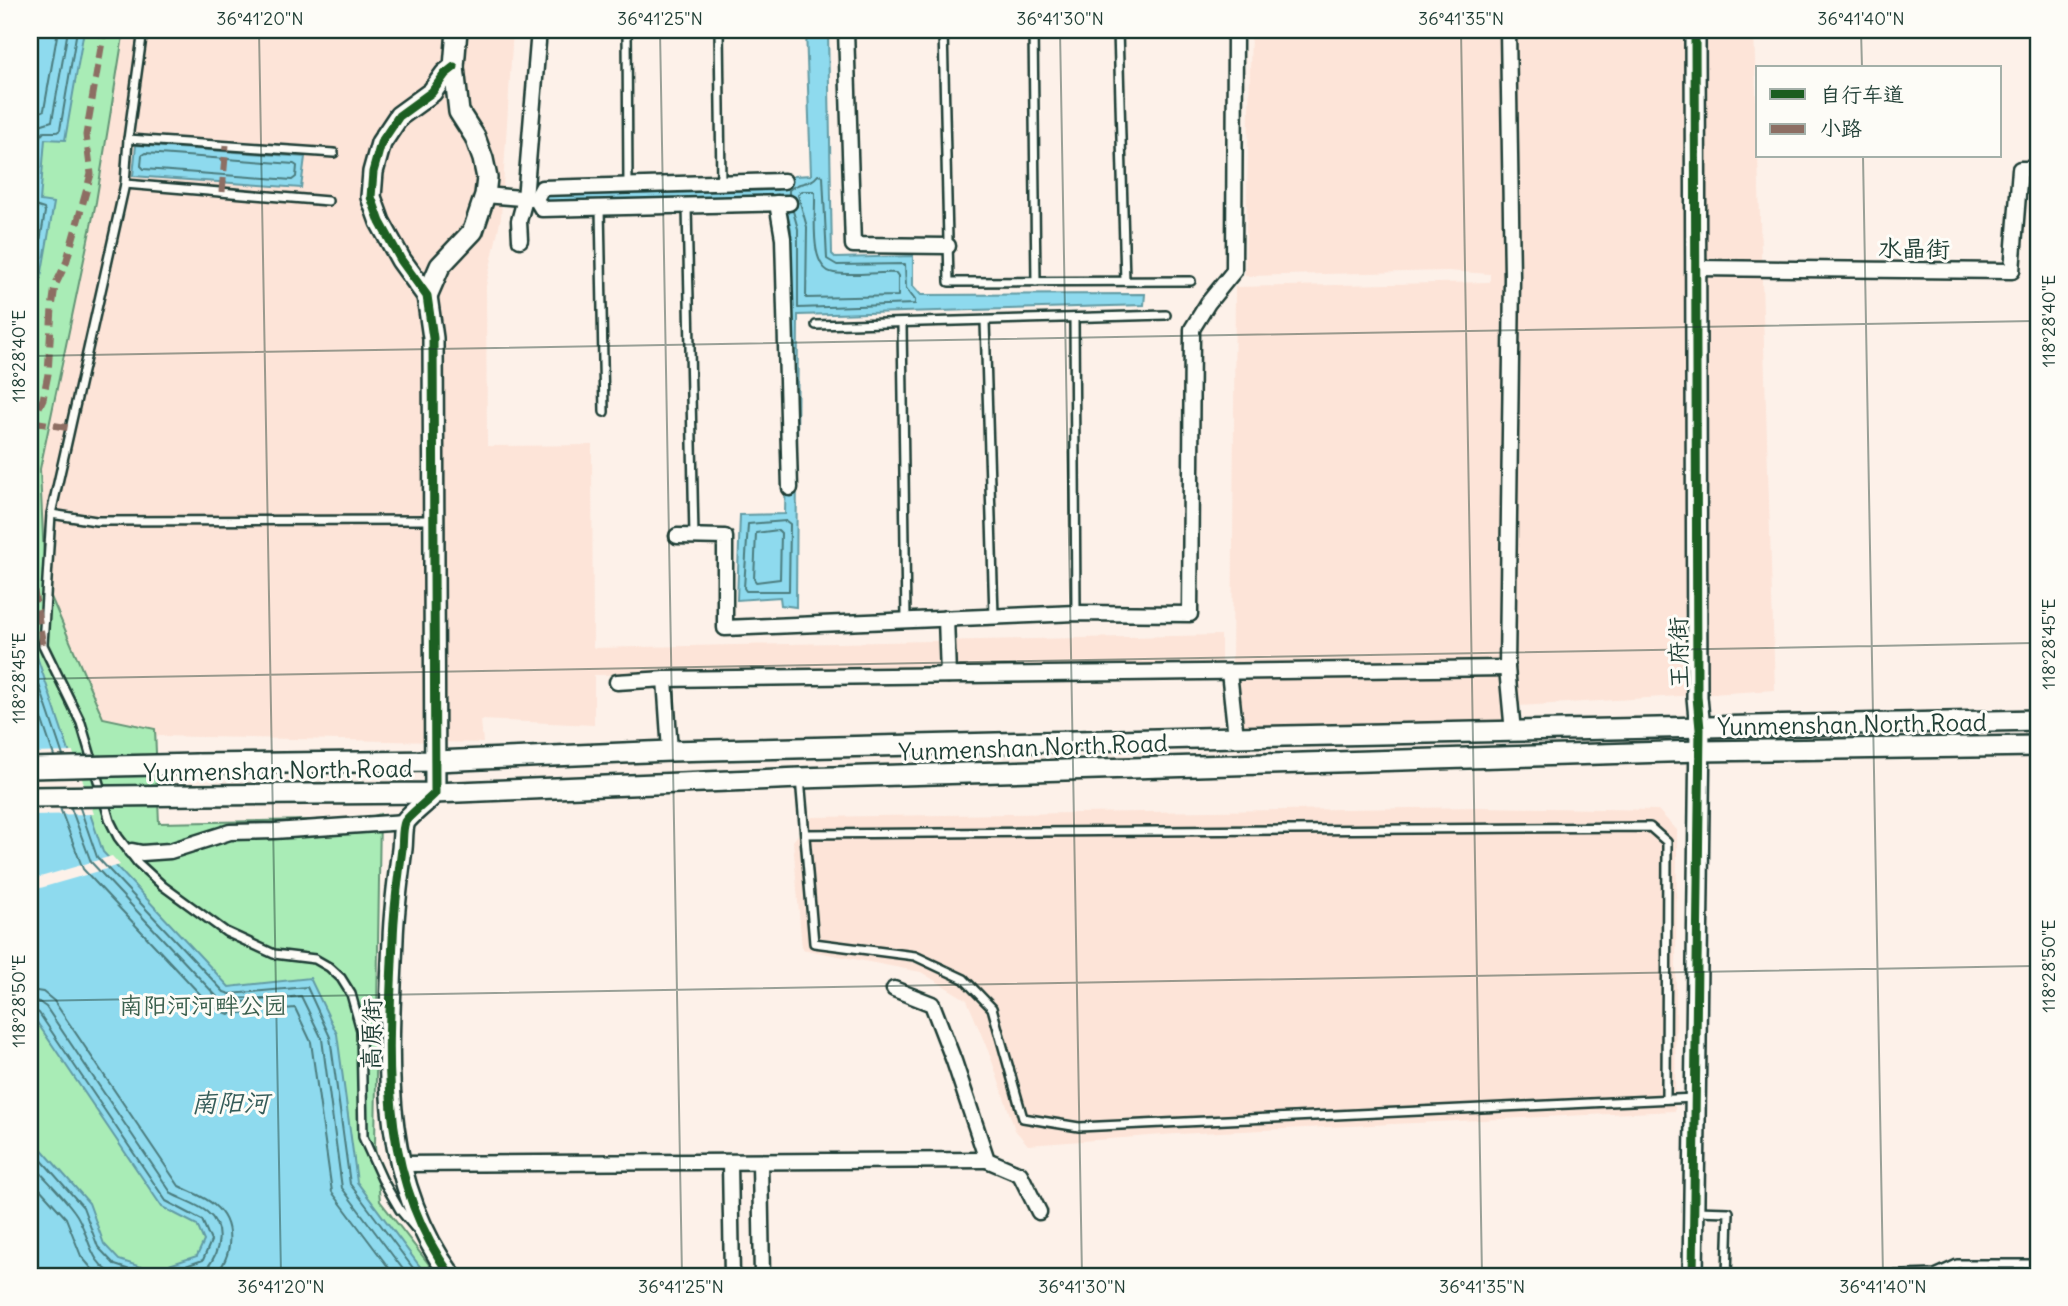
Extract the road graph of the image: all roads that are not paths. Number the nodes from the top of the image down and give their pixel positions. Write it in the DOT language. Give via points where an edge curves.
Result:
graph roads {
  1 [pos="143,30"];
  2 [pos="457,30"];
  3 [pos="539,30"];
  4 [pos="627,30"];
  5 [pos="719,30"];
  6 [pos="846,30"];
  7 [pos="943,30"];
  8 [pos="1033,30"];
  9 [pos="1118,30"];
  10 [pos="1235,30"];
  11 [pos="1508,30"];
  12 [pos="1695,30"];
  13 [pos="454,67"];
  14 [pos="128,139"];
  15 [pos="334,153"];
  16 [pos="2038,169"];
  17 [pos="784,181"];
  18 [pos="721,183"];
  19 [pos="125,184"];
  20 [pos="628,186"];
  21 [pos="485,195"];
  22 [pos="530,199"];
  23 [pos="328,201"];
  24 [pos="687,205"];
  25 [pos="600,207"];
  26 [pos="520,240"];
  27 [pos="948,246"];
  28 [pos="1695,268"];
  29 [pos="1125,281"];
  30 [pos="1191,281"];
  31 [pos="1036,282"];
  32 [pos="427,296"];
  33 [pos="1166,315"];
  34 [pos="1074,318"];
  35 [pos="985,321"];
  36 [pos="902,324"];
  37 [pos="816,326"];
  38 [pos="604,412"];
  39 [pos="790,488"];
  40 [pos="51,514"];
  41 [pos="434,520"];
  42 [pos="677,536"];
  43 [pos="694,537"];
  44 [pos="1076,613"];
  45 [pos="994,616"];
  46 [pos="946,618"];
  47 [pos="906,620"];
  48 [pos="1507,668"];
  49 [pos="1229,672"];
  50 [pos="948,675"];
  51 [pos="665,679"];
  52 [pos="617,682"];
  53 [pos="2038,720"];
  54 [pos="1700,729"];
  55 [pos="1513,732"];
  56 [pos="1236,737"];
  57 [pos="2038,746"];
  58 [pos="670,751"];
  59 [pos="1700,751"];
  60 [pos="436,761"];
  61 [pos="30,768"];
  62 [pos="800,778"];
  63 [pos="435,793"];
  64 [pos="30,797"];
  65 [pos="405,822"];
  66 [pos="805,834"];
  67 [pos="132,851"];
  68 [pos="894,989"];
  69 [pos="1696,1098"];
  70 [pos="1666,1099"];
  71 [pos="987,1160"];
  72 [pos="730,1163"];
  73 [pos="760,1163"];
  74 [pos="401,1164"];
  75 [pos="1694,1210"];
  76 [pos="1039,1212"];
  77 [pos="434,1252"];
  78 [pos="2038,1265"];
  79 [pos="452,1276"];
  80 [pos="732,1276"];
  81 [pos="762,1276"];
  82 [pos="1693,1276"];
  83 [pos="1727,1276"];
  84 [pos="1874,1276"];
  1 -- 14 [label="lane"];
  2 -- 13 [label="main road"];
  3 -- 22 [label="street"];
  4 -- 20 [label="lane"];
  5 -- 18 [label="lane"];
  6 -- 27 [label="street" via="853,245"];
  7 -- 27 [label="lane"];
  8 -- 31 [label="lane"];
  9 -- 29 [label="lane"];
  10 -- 44 [label="street" via="1234,271 1192,329 1189,614"];
  11 -- 48 [label="street" via="1512,277"];
  12 -- 28 [label="main road, 王府街"];
  13 -- 21 [label="main road" via="459,112 483,159"];
  13 -- 32 [label="main road" via="432,92 399,116 381,143 373,172 371,197 380,222"];
  14 -- 15 [label="lane"];
  14 -- 19 [label="lane"];
  16 -- 28 [label="street, 水晶街" via="2020,169 2012,271"];
  17 -- 18 [label="street"];
  18 -- 20 [label="street"];
  19 -- 23 [label="lane"];
  19 -- 40 [label="lane"];
  20 -- 22 [label="street" via="542,188"];
  21 -- 22 [label="street"];
  21 -- 32 [label="main road" via="472,231 440,266"];
  22 -- 25 [label="street" via="542,209"];
  22 -- 26 [label="street" via="519,221"];
  24 -- 25 [label="street"];
  24 -- 39 [label="street" via="783,203"];
  24 -- 43 [label="lane"];
  25 -- 38 [label="lane"];
  27 -- 31 [label="lane" via="949,282"];
  28 -- 54 [label="main road, 王府街"];
  29 -- 30 [label="lane"];
  29 -- 31 [label="lane"];
  32 -- 41 [label="main road" via="433,338"];
  33 -- 34 [label="lane"];
  34 -- 35 [label="lane"];
  34 -- 44 [label="lane"];
  35 -- 36 [label="lane"];
  35 -- 45 [label="lane"];
  36 -- 37 [label="lane"];
  36 -- 47 [label="lane"];
  40 -- 41 [label="lane" via="104,521"];
  40 -- 67 [label="lane" via="43,645 81,723 110,821"];
  41 -- 60 [label="main road"];
  42 -- 43 [label="street"];
  43 -- 47 [label="street" via="725,537 725,628"];
  44 -- 45 [label="street"];
  45 -- 46 [label="street"];
  46 -- 47 [label="street"];
  46 -- 50 [label="street"];
  48 -- 49 [label="street"];
  48 -- 55 [label="street"];
  49 -- 50 [label="street"];
  49 -- 56 [label="street"];
  50 -- 51 [label="street"];
  51 -- 52 [label="street"];
  51 -- 58 [label="street"];
  53 -- 54 [label="main road, Yunmenshan North Road"];
  54 -- 55 [label="main road, Yunmenshan North Road"];
  54 -- 59 [label="main road, 王府街"];
  55 -- 56 [label="main road, Yunmenshan North Road"];
  56 -- 58 [label="main road, Yunmenshan North Road"];
  57 -- 59 [label="main road, Yunmenshan North Road"];
  58 -- 60 [label="main road, Yunmenshan North Road"];
  59 -- 62 [label="main road, Yunmenshan North Road"];
  59 -- 69 [label="main road, 王府街"];
  60 -- 61 [label="main road, Yunmenshan North Road, bridge"];
  60 -- 63 [label="main road"];
  62 -- 63 [label="main road, Yunmenshan North Road"];
  62 -- 66 [label="lane"];
  63 -- 64 [label="main road, Yunmenshan North Road, bridge"];
  63 -- 65 [label="main road"];
  65 -- 67 [label="street" via="230,832 170,851"];
  65 -- 74 [label="main road, 高原街" via="394,906 388,1062"];
  66 -- 70 [label="lane" via="814,943 915,956 964,978 992,1007 1023,1118 1079,1127"];
  66 -- 70 [label="lane" via="1650,827 1667,842"];
  67 -- 77 [label="lane" via="152,878 226,932 274,954 315,959 341,978 351,994 361,1030 363,1137 400,1210"];
  68 -- 71 [label="street" via="932,1004"];
  69 -- 70 [label="lane"];
  69 -- 75 [label="main road, 王府街"];
  71 -- 73 [label="street"];
  71 -- 76 [label="street" via="1020,1174"];
  72 -- 73 [label="street"];
  72 -- 74 [label="street"];
  72 -- 80 [label="street"];
  73 -- 81 [label="street"];
  74 -- 77 [label="main road, 高原街" via="415,1214"];
  75 -- 82 [label="main road, 王府街"];
  75 -- 83 [label="lane" via="1729,1212"];
  77 -- 79 [label="main road, 高原街"];
  78 -- 84 [label="lane" via="1957,1264 1935,1274"];
}
